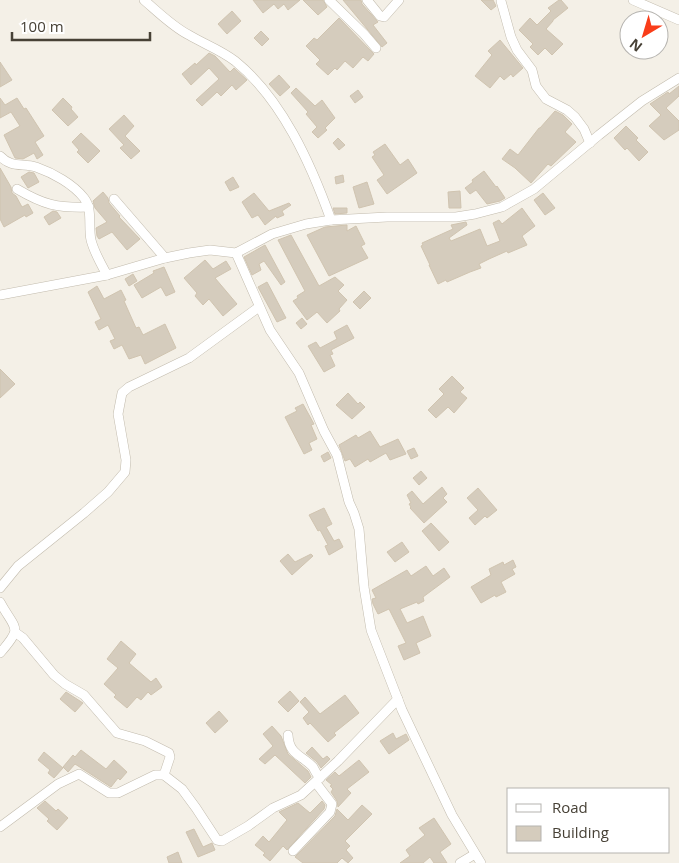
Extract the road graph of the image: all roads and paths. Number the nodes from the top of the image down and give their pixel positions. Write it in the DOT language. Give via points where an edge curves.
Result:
graph roads {
  1 [pos="144,0"];
  2 [pos="329,0"];
  3 [pos="344,0"];
  4 [pos="367,0"];
  5 [pos="399,0"];
  6 [pos="633,0"];
  7 [pos="501,1"];
  8 [pos="337,7"];
  9 [pos="679,20"];
  10 [pos="376,48"];
  11 [pos="679,78"];
  12 [pos="590,143"];
  13 [pos="0,156"];
  14 [pos="17,189"];
  15 [pos="114,199"];
  16 [pos="89,207"];
  17 [pos="331,220"];
  18 [pos="236,253"];
  19 [pos="164,258"];
  20 [pos="107,275"];
  21 [pos="0,295"];
  22 [pos="259,307"];
  23 [pos="0,588"];
  24 [pos="0,602"];
  25 [pos="16,633"];
  26 [pos="0,653"];
  27 [pos="398,699"];
  28 [pos="288,735"];
  29 [pos="164,776"];
  30 [pos="318,781"];
  31 [pos="0,827"];
  32 [pos="293,851"];
  33 [pos="475,854"];
  34 [pos="460,863"];
  35 [pos="481,863"];
  1 -- 17 [label="street" via="188,35 235,61 257,82 292,129"];
  2 -- 8 [label="street"];
  3 -- 8 [label="street"];
  4 -- 5 [label="street" via="384,17"];
  6 -- 9 [label="street"];
  7 -- 12 [label="street" via="511,37 532,70 536,86 546,99 575,117"];
  8 -- 10 [label="street"];
  11 -- 12 [label="street" via="642,101"];
  12 -- 17 [label="street" via="534,189 486,212 456,217"];
  13 -- 16 [label="street" via="12,165 34,167 68,183"];
  14 -- 16 [label="street" via="36,201 50,205"];
  15 -- 19 [label="street"];
  16 -- 20 [label="street" via="91,241"];
  17 -- 18 [label="street" via="272,234"];
  18 -- 19 [label="street" via="210,250"];
  18 -- 22 [label="street"];
  19 -- 20 [label="street"];
  20 -- 21 [label="street"];
  22 -- 23 [label="street" via="189,358 122,393 118,414 125,472 91,507 18,566"];
  22 -- 27 [label="street" via="270,330 299,373 337,455 359,529 371,630"];
  24 -- 25 [label="street"];
  25 -- 26 [label="street"];
  25 -- 29 [label="street" via="28,642 54,676 84,695 117,733 169,752"];
  27 -- 30 [label="street"];
  27 -- 33 [label="street" via="452,815"];
  28 -- 30 [label="street" via="288,744 312,766"];
  29 -- 30 [label="street" via="182,789 217,840 222,841 273,808 301,795"];
  29 -- 31 [label="street" via="147,777 128,789 110,793 79,774 58,784"];
  30 -- 32 [label="street" via="333,807"];
  33 -- 34 [label="street"];
  33 -- 35 [label="street"];
}
